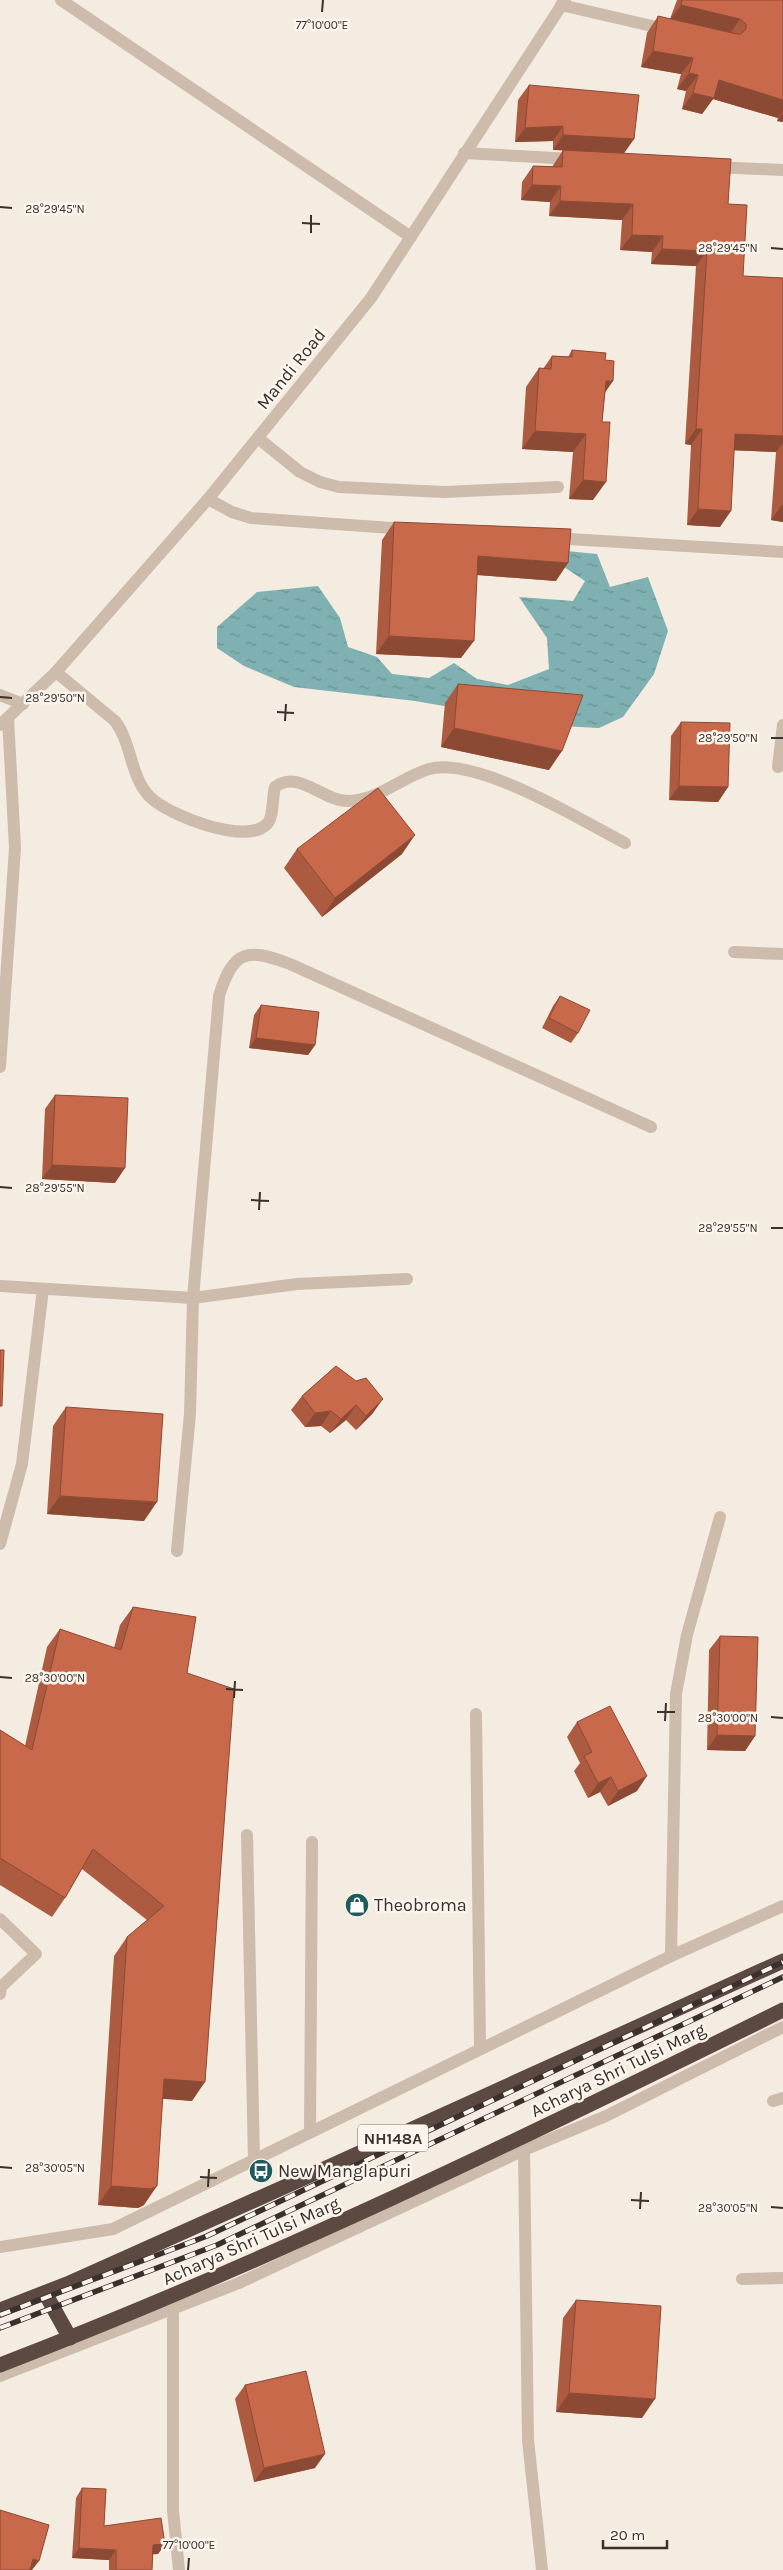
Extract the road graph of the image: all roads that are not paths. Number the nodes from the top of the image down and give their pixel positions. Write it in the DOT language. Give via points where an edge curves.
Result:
graph roads {
  1 [pos="61,0"];
  2 [pos="563,3"];
  3 [pos="679,32"];
  4 [pos="464,153"];
  5 [pos="584,160"];
  6 [pos="704,166"];
  7 [pos="783,170"];
  8 [pos="411,237"];
  9 [pos="258,438"];
  10 [pos="558,487"];
  11 [pos="208,499"];
  12 [pos="416,530"];
  13 [pos="535,537"];
  14 [pos="783,552"];
  15 [pos="56,672"];
  16 [pos="0,695"];
  17 [pos="23,704"];
  18 [pos="4,722"];
  19 [pos="783,725"];
  20 [pos="778,767"];
  21 [pos="625,842"];
  22 [pos="734,952"];
  23 [pos="783,954"];
  24 [pos="0,1067"];
  25 [pos="650,1128"];
  26 [pos="407,1279"];
  27 [pos="0,1286"];
  28 [pos="43,1288"];
  29 [pos="193,1298"];
  30 [pos="720,1517"];
  31 [pos="0,1544"];
  32 [pos="177,1551"];
  33 [pos="476,1714"];
  34 [pos="247,1835"];
  35 [pos="312,1842"];
  36 [pos="783,1906"];
  37 [pos="0,1919"];
  38 [pos="671,1956"];
  39 [pos="783,1961"];
  40 [pos="0,1994"];
  41 [pos="783,2010"];
  42 [pos="783,2027"];
  43 [pos="480,2049"];
  44 [pos="310,2132"];
  45 [pos="524,2150"];
  46 [pos="254,2160"];
  47 [pos="0,2247"];
  48 [pos="742,2278"];
  49 [pos="783,2278"];
  50 [pos="45,2293"];
  51 [pos="0,2310"];
  52 [pos="173,2310"];
  53 [pos="70,2338"];
  54 [pos="0,2365"];
  55 [pos="0,2376"];
  56 [pos="179,2570"];
  57 [pos="542,2570"];
  1 -- 8 [label="street"];
  2 -- 3 [label="street"];
  2 -- 4 [label="street, Mandi Road"];
  4 -- 5 [label="street"];
  4 -- 8 [label="street, Mandi Road"];
  6 -- 7 [label="street"];
  8 -- 9 [label="street, Mandi Road" via="371,298"];
  9 -- 10 [label="street" via="300,472 339,487 444,492"];
  9 -- 11 [label="street, Mandi Road"];
  11 -- 12 [label="street" via="251,518"];
  11 -- 15 [label="street, Mandi Road"];
  13 -- 14 [label="street"];
  15 -- 17 [label="street, Mandi Road"];
  15 -- 21 [label="street" via="122,730 140,784 150,797 193,822 225,829 246,830 266,826 271,820 274,787 283,781 297,782 341,801 351,801 363,799 429,769 445,768 463,769 517,788"];
  16 -- 17 [label="street"];
  17 -- 18 [label="street, Mandi Road"];
  18 -- 24 [label="street" via="15,848"];
  19 -- 20 [label="street"];
  22 -- 23 [label="street"];
  25 -- 29 [label="street" via="290,964 267,955 238,958 226,972 219,996"];
  26 -- 29 [label="street" via="297,1284"];
  27 -- 28 [label="street"];
  28 -- 29 [label="street"];
  28 -- 31 [label="street" via="22,1464"];
  29 -- 32 [label="street" via="190,1414"];
  30 -- 38 [label="street" via="687,1635 676,1694"];
  33 -- 43 [label="street"];
  34 -- 46 [label="street"];
  35 -- 44 [label="street"];
  36 -- 38 [label="street"];
  37 -- 40 [label="street" via="36,1954 1,1987"];
  38 -- 43 [label="street"];
  39 -- 50 [label="highway, Acharya Shri Tulsi Marg / NH148A"];
  41 -- 53 [label="highway, Acharya Shri Tulsi Marg" via="582,2110 271,2255"];
  42 -- 45 [label="street" via="606,2116"];
  43 -- 44 [label="street"];
  44 -- 46 [label="street"];
  45 -- 52 [label="street" via="239,2283"];
  45 -- 57 [label="street" via="528,2440"];
  46 -- 47 [label="street" via="113,2229"];
  48 -- 49 [label="street"];
  50 -- 51 [label="highway, Acharya Shri Tulsi Marg / NH148A"];
  50 -- 53 [label="highway"];
  52 -- 55 [label="street"];
  52 -- 56 [label="street" via="173,2510"];
  53 -- 54 [label="highway, Acharya Shri Tulsi Marg"];
}
